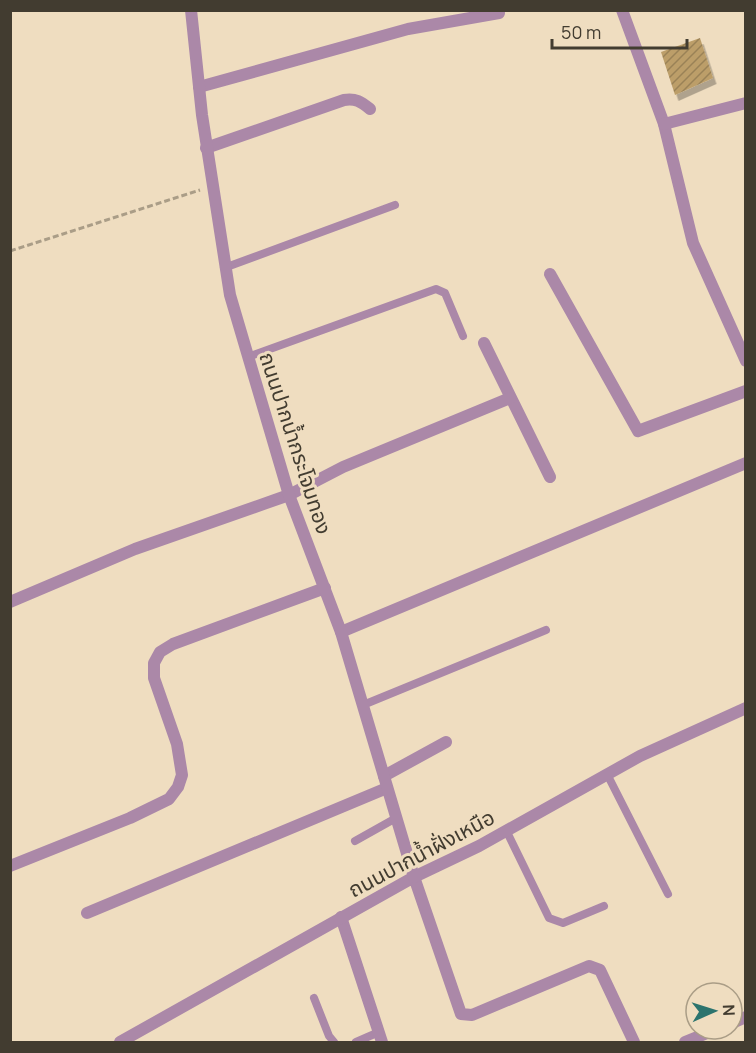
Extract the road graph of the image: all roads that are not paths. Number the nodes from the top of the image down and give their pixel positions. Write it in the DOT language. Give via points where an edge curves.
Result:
graph roads {
  1 [pos="190,10"];
  2 [pos="622,10"];
  3 [pos="499,13"];
  4 [pos="199,87"];
  5 [pos="746,103"];
  6 [pos="370,109"];
  7 [pos="664,124"];
  8 [pos="206,148"];
  9 [pos="396,206"];
  10 [pos="224,268"];
  11 [pos="550,274"];
  12 [pos="463,336"];
  13 [pos="484,343"];
  14 [pos="248,357"];
  15 [pos="746,361"];
  16 [pos="746,391"];
  17 [pos="510,398"];
  18 [pos="746,463"];
  19 [pos="550,477"];
  20 [pos="289,495"];
  21 [pos="325,588"];
  22 [pos="10,602"];
  23 [pos="546,630"];
  24 [pos="341,632"];
  25 [pos="363,705"];
  26 [pos="746,708"];
  27 [pos="446,742"];
  28 [pos="607,774"];
  29 [pos="385,782"];
  30 [pos="396,818"];
  31 [pos="506,830"];
  32 [pos="355,841"];
  33 [pos="10,866"];
  34 [pos="414,877"];
  35 [pos="668,894"];
  36 [pos="604,906"];
  37 [pos="87,913"];
  38 [pos="341,917"];
  39 [pos="314,998"];
  40 [pos="381,1037"];
  41 [pos="120,1042"];
  42 [pos="334,1042"];
  43 [pos="356,1042"];
  44 [pos="634,1042"];
  1 -- 4 [label="street, ถนนปากน้ำกระโจมทอง"];
  2 -- 7 [label="street"];
  3 -- 4 [label="street" via="408,29"];
  4 -- 8 [label="street, ถนนปากน้ำกระโจมทอง"];
  5 -- 7 [label="street"];
  6 -- 8 [label="street" via="361,101 344,100"];
  7 -- 15 [label="street" via="693,243"];
  8 -- 10 [label="street, ถนนปากน้ำกระโจมทอง"];
  9 -- 10 [label="lane"];
  10 -- 14 [label="street, ถนนปากน้ำกระโจมทอง"];
  11 -- 16 [label="street" via="638,431"];
  12 -- 14 [label="lane" via="445,293 436,289"];
  13 -- 17 [label="street"];
  14 -- 20 [label="street, ถนนปากน้ำกระโจมทอง"];
  17 -- 19 [label="street"];
  17 -- 20 [label="street" via="343,467"];
  18 -- 24 [label="street"];
  20 -- 21 [label="street, ถนนปากน้ำกระโจมทอง"];
  20 -- 22 [label="street" via="135,549"];
  21 -- 24 [label="street, ถนนปากน้ำกระโจมทอง"];
  21 -- 33 [label="street" via="160,652 153,663 154,678 177,744 182,775 178,787 169,799 130,818"];
  23 -- 25 [label="lane"];
  24 -- 25 [label="street, ถนนปากน้ำกระโจมทอง"];
  25 -- 29 [label="street, ถนนปากน้ำกระโจมทอง"];
  26 -- 28 [label="street, ถนนปากน้ำฝั่งเหนือ"];
  27 -- 29 [label="street"];
  28 -- 31 [label="street, ถนนปากน้ำฝั่งเหนือ"];
  28 -- 35 [label="lane"];
  29 -- 30 [label="street, ถนนปากน้ำกระโจมทอง"];
  29 -- 37 [label="street"];
  30 -- 32 [label="lane"];
  30 -- 34 [label="street, ถนนปากน้ำกระโจมทอง"];
  31 -- 34 [label="street, ถนนปากน้ำฝั่งเหนือ"];
  31 -- 36 [label="lane" via="549,918 563,923"];
  34 -- 38 [label="street, ถนนปากน้ำฝั่งเหนือ"];
  34 -- 44 [label="street, ถนนปากน้ำกระโจมทอง" via="461,1014 472,1016 589,966 600,970"];
  38 -- 40 [label="street"];
  38 -- 41 [label="street, ถนนปากน้ำฝั่งเหนือ"];
  39 -- 42 [label="lane"];
  40 -- 43 [label="lane"];
}
